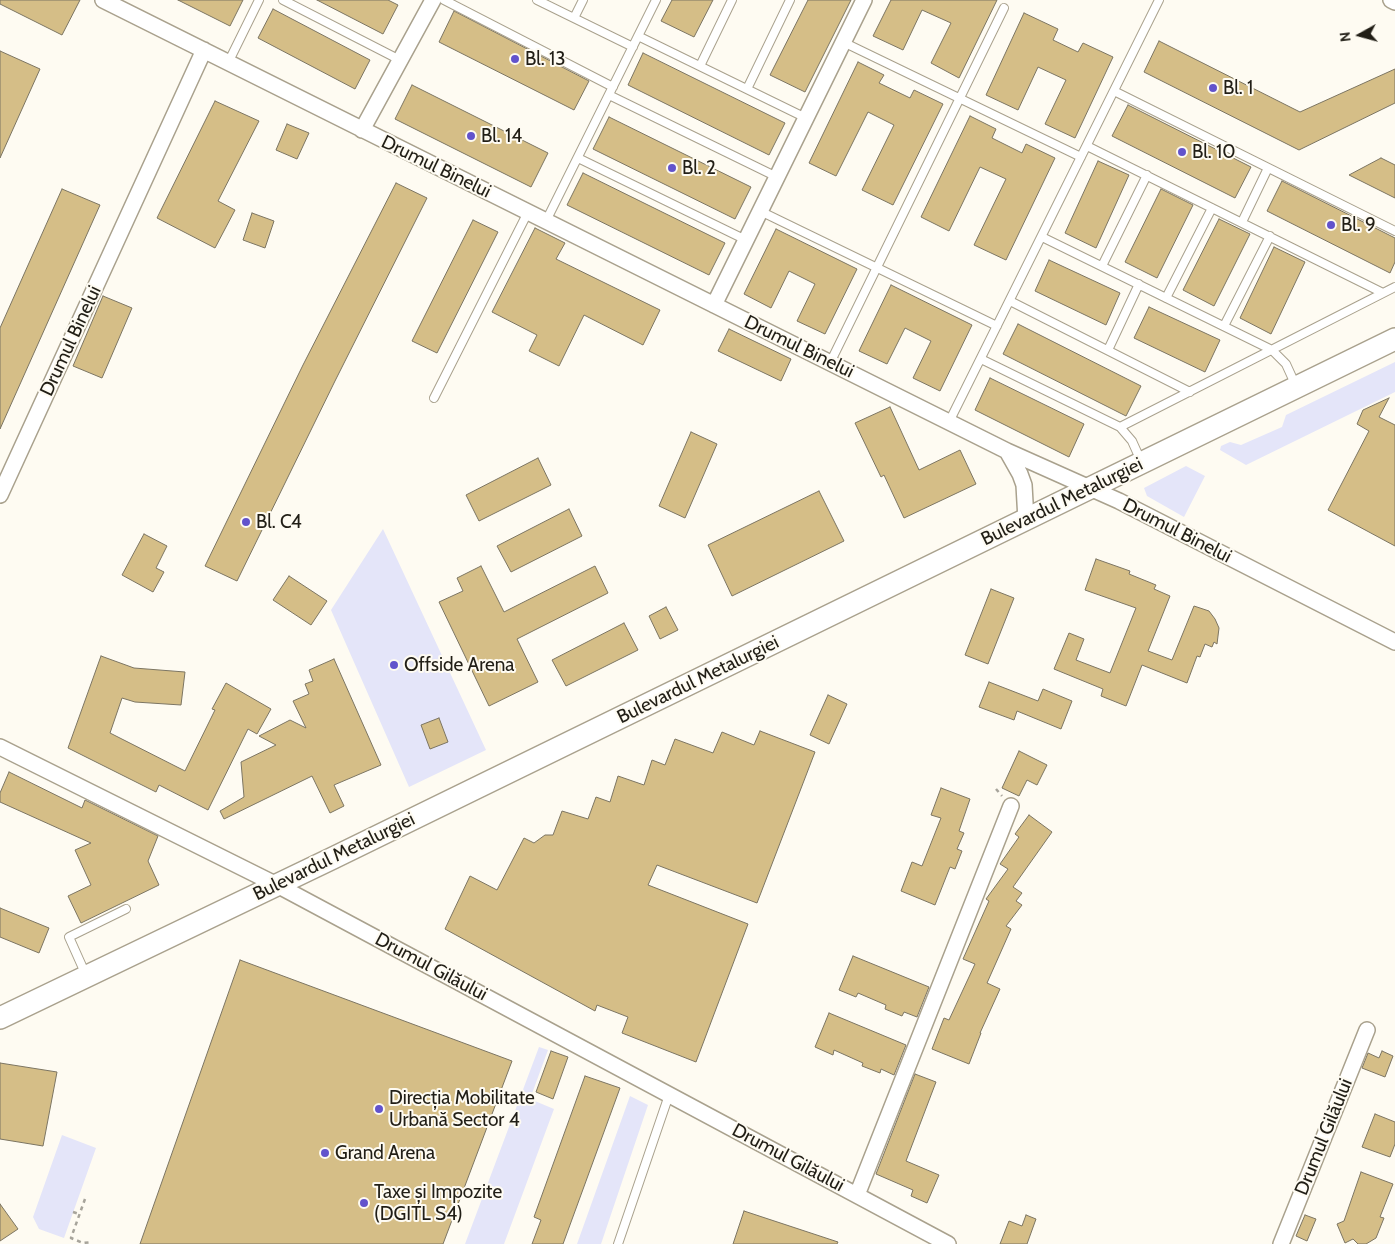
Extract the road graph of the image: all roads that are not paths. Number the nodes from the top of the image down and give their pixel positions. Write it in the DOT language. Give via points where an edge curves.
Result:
graph roads {
  1 [pos="105,0"];
  2 [pos="260,0"];
  3 [pos="283,0"];
  4 [pos="537,0"];
  5 [pos="583,0"];
  6 [pos="656,0"];
  7 [pos="732,0"];
  8 [pos="790,0"];
  9 [pos="864,0"];
  10 [pos="1159,0"];
  11 [pos="1391,0"];
  12 [pos="432,1"];
  13 [pos="1395,2"];
  14 [pos="1004,8"];
  15 [pos="574,18"];
  16 [pos="638,36"];
  17 [pos="843,42"];
  18 [pos="633,47"];
  19 [pos="204,50"];
  20 [pos="400,60"];
  21 [pos="228,63"];
  22 [pos="700,66"];
  23 [pos="613,87"];
  24 [pos="747,89"];
  25 [pos="1114,91"];
  26 [pos="609,95"];
  27 [pos="960,98"];
  28 [pos="806,118"];
  29 [pos="362,130"];
  30 [pos="1087,146"];
  31 [pos="1082,157"];
  32 [pos="578,158"];
  33 [pos="1268,168"];
  34 [pos="1147,175"];
  35 [pos="777,177"];
  36 [pos="1212,208"];
  37 [pos="760,211"];
  38 [pos="528,212"];
  39 [pos="546,221"];
  40 [pos="1242,222"];
  41 [pos="1395,231"];
  42 [pos="1270,236"];
  43 [pos="1042,237"];
  44 [pos="746,240"];
  45 [pos="1102,266"];
  46 [pos="877,268"];
  47 [pos="1139,284"];
  48 [pos="1395,287"];
  49 [pos="1383,293"];
  50 [pos="1166,298"];
  51 [pos="1010,301"];
  52 [pos="714,305"];
  53 [pos="997,326"];
  54 [pos="1224,326"];
  55 [pos="1395,339"];
  56 [pos="1108,350"];
  57 [pos="1272,350"];
  58 [pos="981,359"];
  59 [pos="830,362"];
  60 [pos="1297,387"];
  61 [pos="1190,392"];
  62 [pos="434,398"];
  63 [pos="949,422"];
  64 [pos="1120,428"];
  65 [pos="1008,451"];
  66 [pos="1142,463"];
  67 [pos="1091,488"];
  68 [pos="0,494"];
  69 [pos="1026,520"];
  70 [pos="1395,642"];
  71 [pos="0,747"];
  72 [pos="1011,806"];
  73 [pos="278,885"];
  74 [pos="126,910"];
  75 [pos="87,977"];
  76 [pos="0,1018"];
  77 [pos="1367,1030"];
  78 [pos="669,1095"];
  79 [pos="858,1196"];
  80 [pos="618,1244"];
  81 [pos="948,1244"];
  82 [pos="1281,1244"];
  1 -- 19 [label="street, Drumul Binelui"];
  2 -- 21 [label="lane"];
  3 -- 20 [label="lane"];
  4 -- 15 [label="lane"];
  5 -- 15 [label="lane"];
  6 -- 16 [label="lane"];
  7 -- 22 [label="lane"];
  8 -- 24 [label="lane"];
  9 -- 17 [label="street"];
  10 -- 25 [label="lane"];
  11 -- 13 [label="street"];
  12 -- 20 [label="street"];
  12 -- 23 [label="lane"];
  14 -- 27 [label="lane"];
  15 -- 18 [label="lane"];
  16 -- 18 [label="lane"];
  16 -- 22 [label="lane"];
  17 -- 27 [label="lane"];
  17 -- 28 [label="street"];
  18 -- 23 [label="lane"];
  19 -- 21 [label="street, Drumul Binelui"];
  19 -- 68 [label="street, Drumul Binelui"];
  20 -- 29 [label="street"];
  21 -- 29 [label="street, Drumul Binelui"];
  22 -- 24 [label="lane"];
  23 -- 26 [label="lane"];
  24 -- 28 [label="lane"];
  25 -- 30 [label="lane"];
  25 -- 33 [label="lane"];
  26 -- 32 [label="lane"];
  26 -- 35 [label="lane"];
  27 -- 31 [label="lane"];
  27 -- 46 [label="lane"];
  28 -- 35 [label="street"];
  29 -- 38 [label="street, Drumul Binelui"];
  30 -- 31 [label="lane"];
  30 -- 34 [label="lane"];
  31 -- 43 [label="lane"];
  32 -- 39 [label="lane"];
  32 -- 44 [label="lane"];
  33 -- 40 [label="lane"];
  33 -- 41 [label="lane"];
  34 -- 36 [label="lane"];
  34 -- 45 [label="lane"];
  35 -- 37 [label="street"];
  36 -- 40 [label="lane"];
  36 -- 50 [label="lane"];
  37 -- 44 [label="street"];
  37 -- 46 [label="lane"];
  38 -- 39 [label="street, Drumul Binelui"];
  38 -- 62 [label="lane"];
  39 -- 52 [label="street, Drumul Binelui"];
  40 -- 42 [label="lane"];
  42 -- 49 [label="lane"];
  42 -- 54 [label="lane"];
  43 -- 45 [label="lane"];
  43 -- 51 [label="lane"];
  44 -- 52 [label="street"];
  45 -- 47 [label="lane"];
  46 -- 53 [label="lane"];
  46 -- 59 [label="lane"];
  47 -- 50 [label="lane"];
  47 -- 56 [label="lane"];
  48 -- 49 [label="lane"];
  49 -- 57 [label="lane"];
  50 -- 54 [label="lane"];
  51 -- 53 [label="lane"];
  51 -- 56 [label="lane"];
  52 -- 59 [label="street, Drumul Binelui"];
  53 -- 58 [label="lane"];
  54 -- 57 [label="lane"];
  55 -- 60 [label="main road, Bulevardul Metalurgiei"];
  56 -- 61 [label="lane"];
  57 -- 60 [label="lane" via="1286,364"];
  57 -- 61 [label="lane"];
  58 -- 63 [label="lane"];
  58 -- 64 [label="lane"];
  59 -- 63 [label="street, Drumul Binelui"];
  60 -- 66 [label="main road, Bulevardul Metalurgiei"];
  61 -- 64 [label="lane"];
  63 -- 65 [label="street, Drumul Binelui"];
  64 -- 66 [label="lane" via="1132,441"];
  65 -- 67 [label="street, Drumul Binelui"];
  65 -- 69 [label="street" via="1024,485"];
  66 -- 67 [label="main road, Bulevardul Metalurgiei"];
  67 -- 69 [label="main road, Bulevardul Metalurgiei"];
  67 -- 70 [label="street, Drumul Binelui"];
  69 -- 73 [label="main road, Bulevardul Metalurgiei"];
  71 -- 73 [label="street, Drumul Gilăului"];
  72 -- 79 [label="street, Drumul Gilăului"];
  73 -- 75 [label="main road, Bulevardul Metalurgiei"];
  73 -- 78 [label="street, Drumul Gilăului"];
  74 -- 75 [label="lane" via="69,937"];
  75 -- 76 [label="main road, Bulevardul Metalurgiei"];
  77 -- 82 [label="street, Drumul Gilăului"];
  78 -- 79 [label="street, Drumul Gilăului"];
  78 -- 80 [label="lane"];
  79 -- 81 [label="street, Drumul Gilăului"];
}
